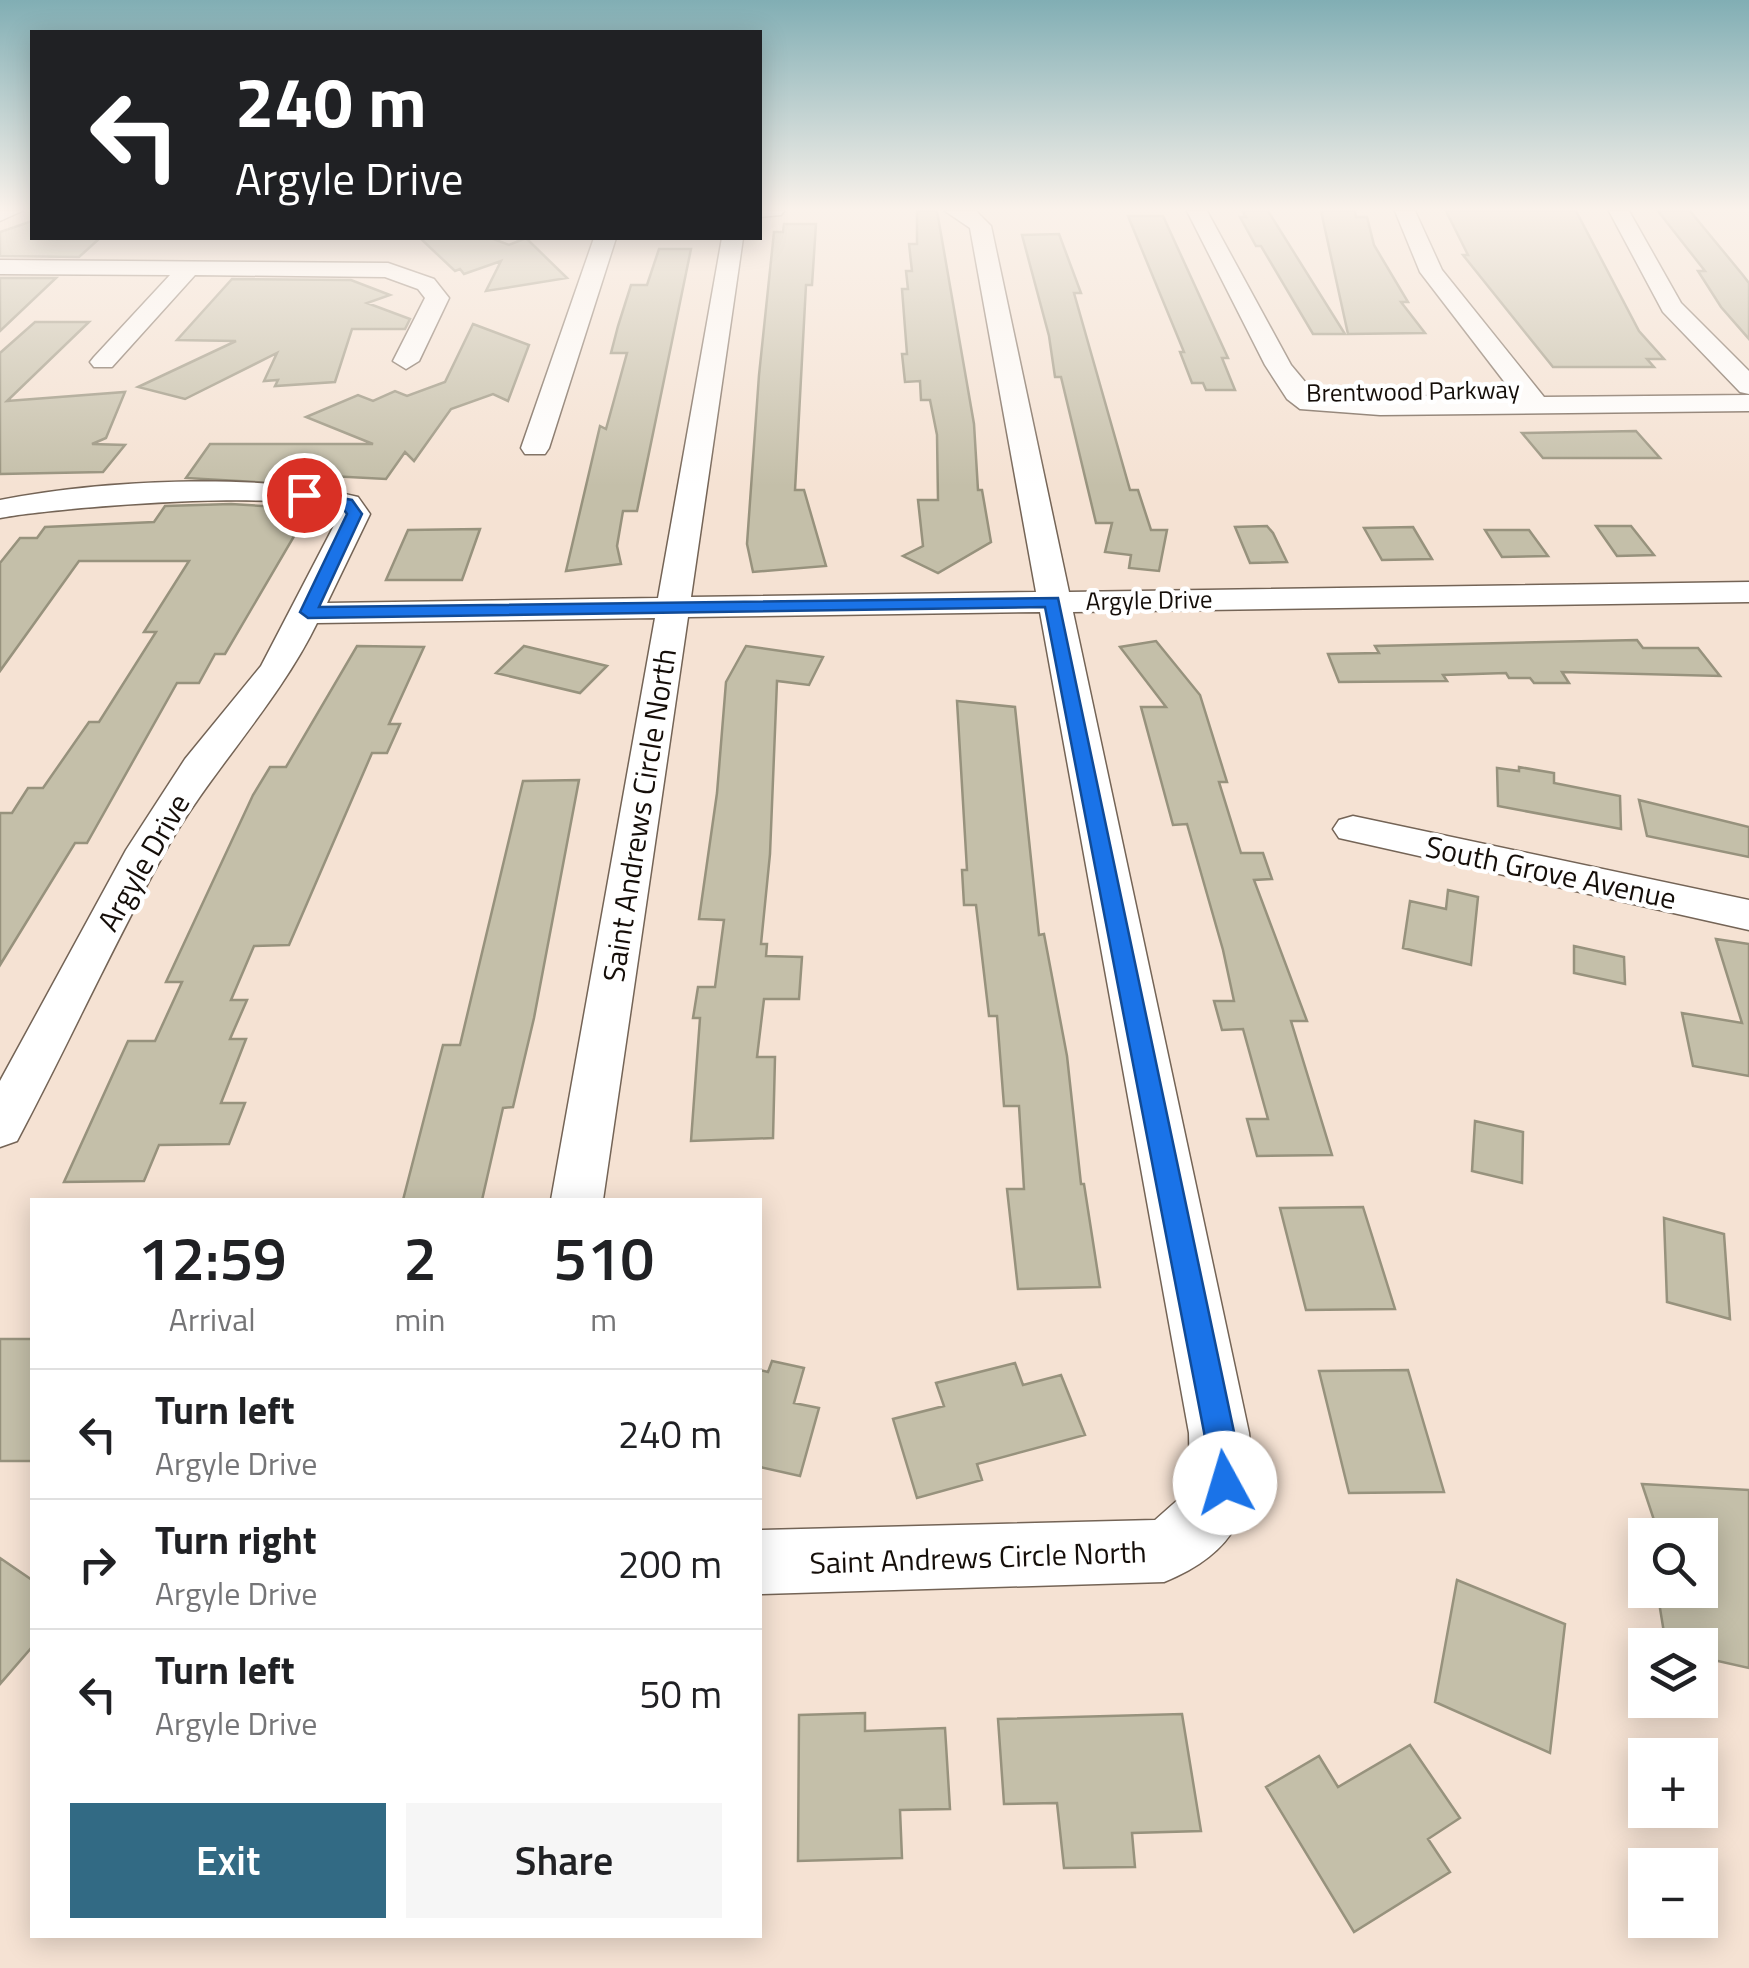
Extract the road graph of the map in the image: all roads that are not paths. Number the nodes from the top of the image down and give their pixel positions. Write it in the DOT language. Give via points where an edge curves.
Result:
graph roads {
  1 [pos="157,303"];
  2 [pos="437,303"];
  3 [pos="583,303"];
  4 [pos="722,303"];
  5 [pos="995,303"];
  6 [pos="1247,303"];
  7 [pos="1455,303"];
  8 [pos="1669,303"];
  9 [pos="406,361"];
  10 [pos="103,362"];
  11 [pos="1749,386"];
  12 [pos="1530,397"];
  13 [pos="1749,402"];
  14 [pos="534,448"];
  15 [pos="0,509"];
  16 [pos="1749,592"];
  17 [pos="1052,602"];
  18 [pos="672,607"];
  19 [pos="308,612"];
  20 [pos="1353,829"];
  21 [pos="1749,915"];
  22 [pos="0,1127"];
  23 [pos="578,1198"];
  24 [pos="762,1562"];
  1 -- 10 [label="street"];
  2 -- 9 [label="street"];
  3 -- 14 [label="street"];
  4 -- 18 [label="street, Saint Andrews Circle North"];
  5 -- 17 [label="street, Saint Andrews Circle North"];
  6 -- 12 [label="street, Brentwood Parkway" via="1302,400 1326,407"];
  7 -- 12 [label="street"];
  8 -- 11 [label="street"];
  11 -- 12 [label="street, Brentwood Parkway"];
  12 -- 13 [label="street, Brentwood Parkway"];
  15 -- 19 [label="street, Argyle Drive" via="50,498 329,497 347,503 355,514"];
  16 -- 17 [label="street, Argyle Drive"];
  17 -- 18 [label="street, Argyle Drive"];
  17 -- 24 [label="street, Saint Andrews Circle North" via="1225,1483 1205,1524 1164,1551"];
  18 -- 19 [label="street, Argyle Drive"];
  18 -- 23 [label="street, Saint Andrews Circle North"];
  19 -- 22 [label="street, Argyle Drive" via="262,692 172,807"];
  20 -- 21 [label="street, South Grove Avenue"];
}
